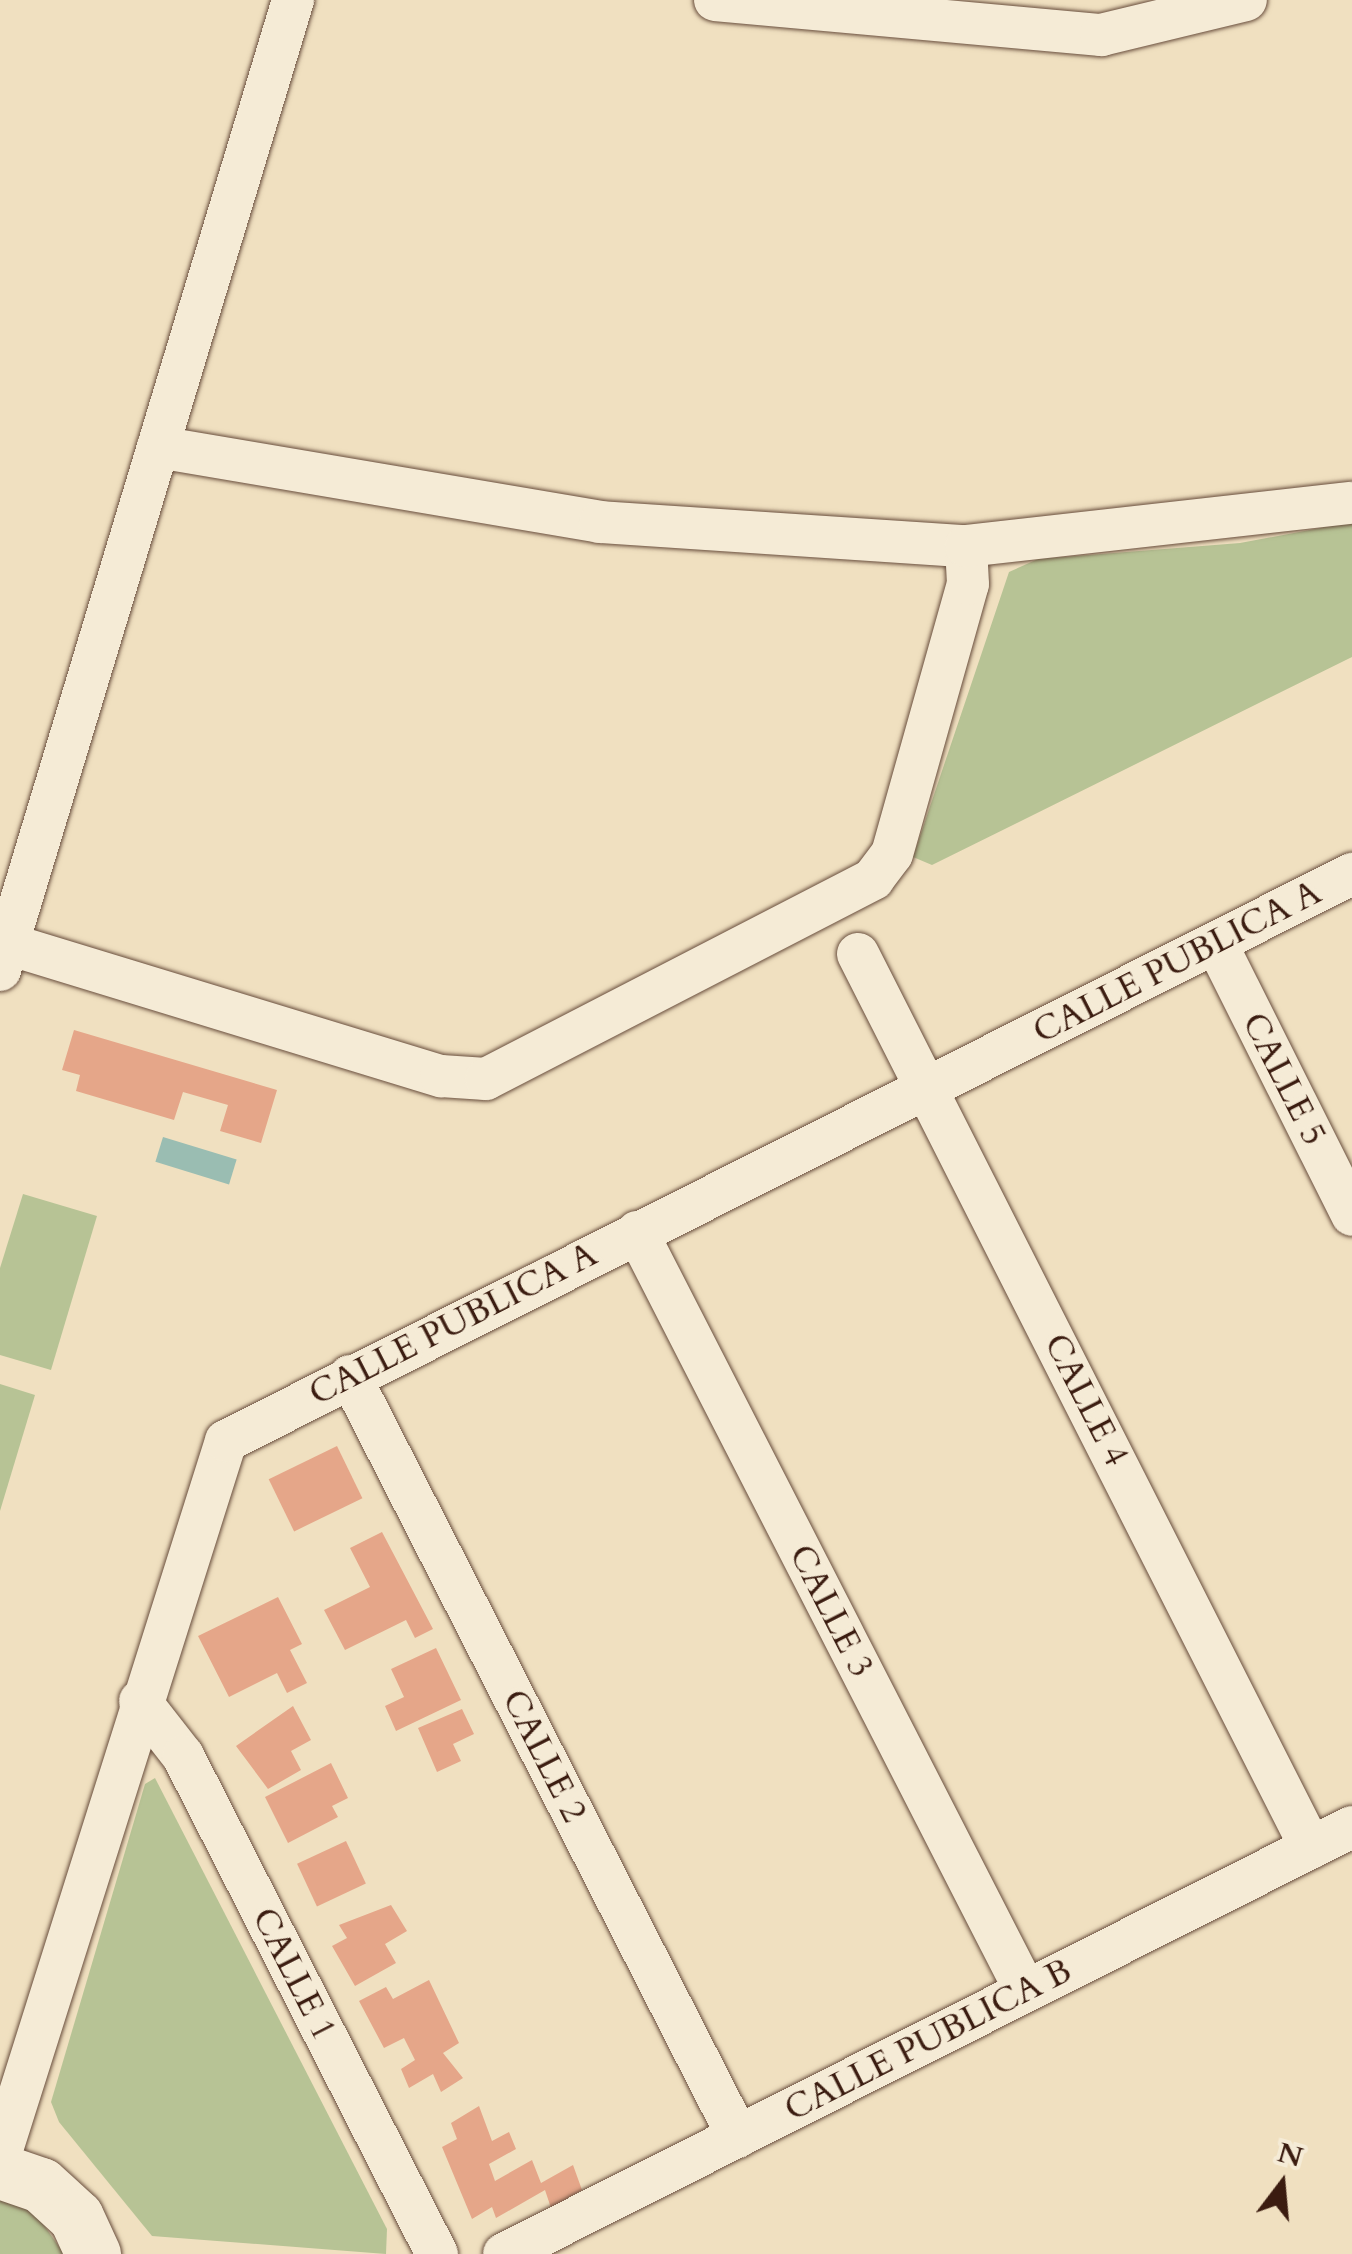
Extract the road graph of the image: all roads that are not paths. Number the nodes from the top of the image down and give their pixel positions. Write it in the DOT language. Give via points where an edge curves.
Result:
graph roads {
  1 [pos="293,0"];
  2 [pos="715,0"];
  3 [pos="1246,0"];
  4 [pos="158,447"];
  5 [pos="1352,504"];
  6 [pos="966,546"];
  7 [pos="1352,874"];
  8 [pos="1216,942"];
  9 [pos="858,954"];
  10 [pos="4,957"];
  11 [pos="928,1086"];
  12 [pos="1352,1215"];
  13 [pos="638,1232"];
  14 [pos="350,1376"];
  15 [pos="140,1701"];
  16 [pos="1352,1827"];
  17 [pos="1311,1848"];
  18 [pos="1025,1990"];
  19 [pos="738,2137"];
  20 [pos="0,2156"];
  21 [pos="0,2170"];
  22 [pos="93,2242"];
  23 [pos="438,2254"];
  24 [pos="504,2254"];
  1 -- 4 [label="street"];
  2 -- 3 [label="street" via="1101,35"];
  4 -- 6 [label="street" via="600,522"];
  4 -- 10 [label="street"];
  5 -- 6 [label="street"];
  6 -- 10 [label="street" via="968,584 892,854 873,880 486,1079 441,1076"];
  7 -- 8 [label="street, CALLE PUBLICA A"];
  8 -- 11 [label="street, CALLE PUBLICA A"];
  8 -- 12 [label="street, CALLE 5"];
  9 -- 11 [label="street, CALLE 4"];
  11 -- 13 [label="street, CALLE PUBLICA A"];
  11 -- 17 [label="street, CALLE 4"];
  13 -- 14 [label="street, CALLE PUBLICA A"];
  13 -- 18 [label="street, CALLE 3"];
  14 -- 15 [label="street, CALLE PUBLICA A" via="226,1441"];
  14 -- 19 [label="street, CALLE 2"];
  15 -- 20 [label="street, CALLE PUBLICA A"];
  15 -- 23 [label="street, CALLE 1" via="183,1756"];
  16 -- 17 [label="street, CALLE PUBLICA B"];
  17 -- 18 [label="street, CALLE PUBLICA B"];
  18 -- 19 [label="street, CALLE PUBLICA B"];
  19 -- 24 [label="street, CALLE PUBLICA B"];
  21 -- 22 [label="main road" via="41,2185"];
}
